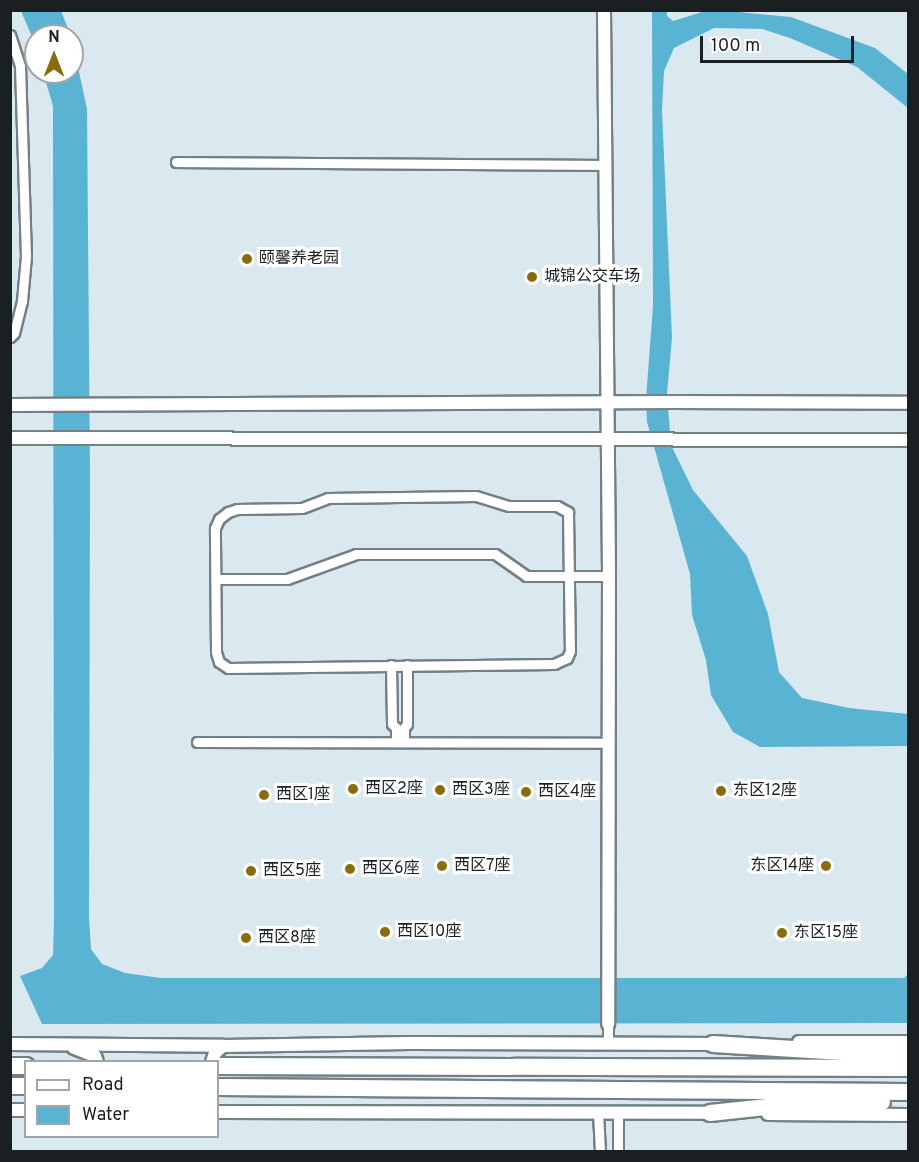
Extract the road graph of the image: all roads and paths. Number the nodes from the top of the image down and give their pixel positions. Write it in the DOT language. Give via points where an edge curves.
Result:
graph roads {
  1 [pos="604,10"];
  2 [pos="10,35"];
  3 [pos="176,162"];
  4 [pos="604,165"];
  5 [pos="10,337"];
  6 [pos="606,402"];
  7 [pos="909,403"];
  8 [pos="10,405"];
  9 [pos="10,438"];
  10 [pos="606,440"];
  11 [pos="909,440"];
  12 [pos="570,576"];
  13 [pos="609,576"];
  14 [pos="216,579"];
  15 [pos="391,665"];
  16 [pos="407,665"];
  17 [pos="197,742"];
  18 [pos="400,742"];
  19 [pos="609,743"];
  20 [pos="608,1024"];
  21 [pos="909,1042"];
  22 [pos="608,1043"];
  23 [pos="10,1044"];
  24 [pos="54,1044"];
  25 [pos="712,1044"];
  26 [pos="223,1046"];
  27 [pos="909,1056"];
  28 [pos="96,1060"];
  29 [pos="213,1060"];
  30 [pos="219,1066"];
  31 [pos="909,1068"];
  32 [pos="219,1087"];
  33 [pos="909,1092"];
  34 [pos="909,1101"];
  35 [pos="219,1102"];
  36 [pos="219,1112"];
  37 [pos="246,1112"];
  38 [pos="598,1113"];
  39 [pos="618,1113"];
  40 [pos="710,1113"];
  41 [pos="909,1115"];
  42 [pos="600,1152"];
  43 [pos="618,1152"];
  1 -- 4 [label="street"];
  2 -- 5 [label="street" via="20,66 26,256 22,301"];
  3 -- 4 [label="street"];
  4 -- 6 [label="street"];
  6 -- 7 [label="street"];
  6 -- 8 [label="street"];
  6 -- 10 [label="street"];
  9 -- 10 [label="street"];
  10 -- 11 [label="street"];
  10 -- 13 [label="street"];
  12 -- 13 [label="street"];
  12 -- 14 [label="street" via="526,576 495,554 356,554 287,579"];
  12 -- 14 [label="street" via="570,518 564,508 509,506 476,496 328,498 302,508 237,509 219,519 215,528"];
  12 -- 16 [label="street" via="570,651 561,662"];
  13 -- 19 [label="street"];
  14 -- 15 [label="street" via="216,652 219,662 228,668"];
  15 -- 16 [label="street"];
  15 -- 18 [label="street" via="392,724"];
  16 -- 18 [label="street" via="407,724"];
  17 -- 18 [label="street"];
  18 -- 19 [label="street"];
  19 -- 20 [label="street"];
  20 -- 22 [label="street"];
  21 -- 25 [label="street"];
  22 -- 25 [label="street"];
  22 -- 26 [label="street"];
  23 -- 24 [label="street"];
  24 -- 26 [label="street"];
  24 -- 28 [label="street" via="80,1049"];
  25 -- 27 [label="highway"];
  26 -- 29 [label="street"];
  30 -- 31 [label="highway"];
  32 -- 33 [label="highway"];
  34 -- 40 [label="highway" via="775,1106"];
  35 -- 37 [label="street" via="222,1106"];
  36 -- 37 [label="street"];
  37 -- 38 [label="street"];
  38 -- 39 [label="street"];
  38 -- 42 [label="street"];
  39 -- 40 [label="street"];
  39 -- 43 [label="street"];
  40 -- 41 [label="street"];
}
